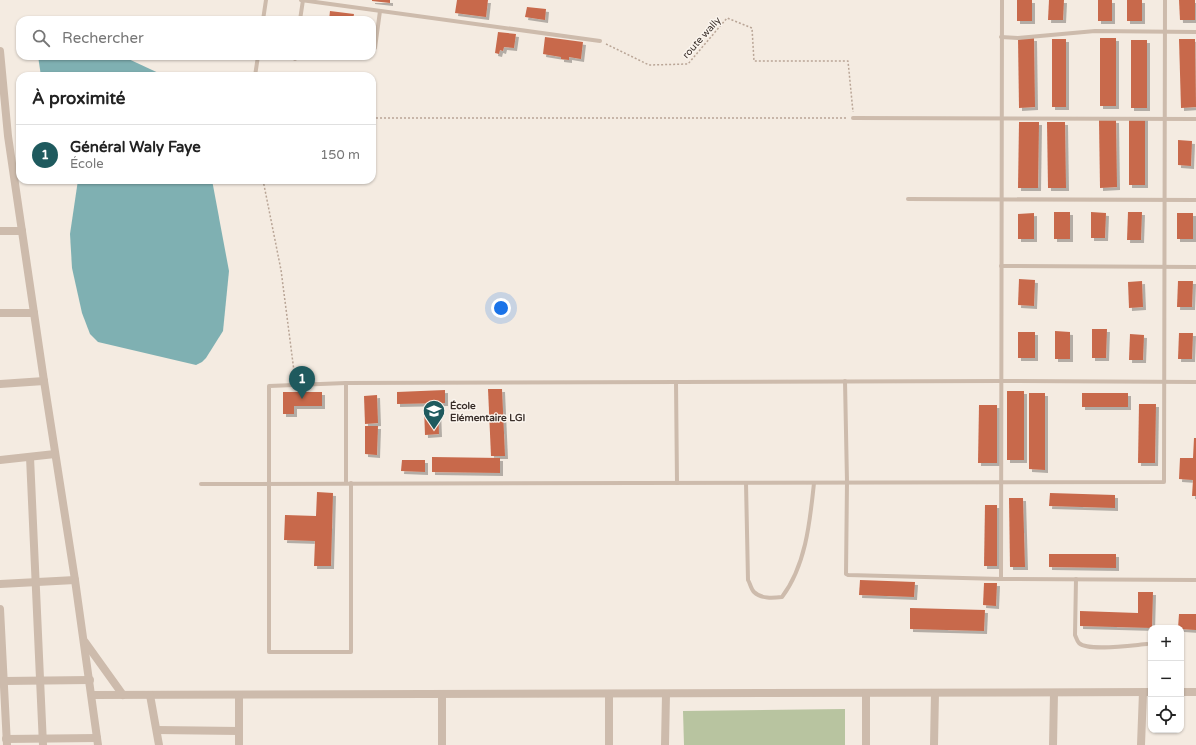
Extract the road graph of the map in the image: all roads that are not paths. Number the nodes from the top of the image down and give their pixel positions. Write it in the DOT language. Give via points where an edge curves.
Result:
graph roads {
  1 [pos="266,0"];
  2 [pos="302,0"];
  3 [pos="1002,0"];
  4 [pos="1164,0"];
  5 [pos="380,11"];
  6 [pos="264,16"];
  7 [pos="300,16"];
  8 [pos="1165,31"];
  9 [pos="1196,32"];
  10 [pos="1001,37"];
  11 [pos="376,41"];
  12 [pos="600,41"];
  13 [pos="0,51"];
  14 [pos="257,60"];
  15 [pos="256,72"];
  16 [pos="853,118"];
  17 [pos="1001,119"];
  18 [pos="1164,119"];
  19 [pos="1196,119"];
  20 [pos="4,136"];
  21 [pos="908,199"];
  22 [pos="1001,199"];
  23 [pos="1164,200"];
  24 [pos="1196,200"];
  25 [pos="0,230"];
  26 [pos="22,231"];
  27 [pos="1001,266"];
  28 [pos="1164,267"];
  29 [pos="1196,267"];
  30 [pos="34,313"];
  31 [pos="0,314"];
  32 [pos="44,381"];
  33 [pos="845,381"];
  34 [pos="1001,381"];
  35 [pos="676,382"];
  36 [pos="1164,382"];
  37 [pos="1196,382"];
  38 [pos="346,383"];
  39 [pos="0,384"];
  40 [pos="55,454"];
  41 [pos="30,457"];
  42 [pos="0,460"];
  43 [pos="814,482"];
  44 [pos="847,482"];
  45 [pos="1001,482"];
  46 [pos="269,483"];
  47 [pos="346,483"];
  48 [pos="351,483"];
  49 [pos="677,483"];
  50 [pos="746,483"];
  51 [pos="201,484"];
  52 [pos="1001,579"];
  53 [pos="75,580"];
  54 [pos="1076,580"];
  55 [pos="1196,580"];
  56 [pos="36,582"];
  57 [pos="0,584"];
  58 [pos="0,609"];
  59 [pos="84,640"];
  60 [pos="1147,644"];
  61 [pos="90,680"];
  62 [pos="4,681"];
  63 [pos="40,681"];
  64 [pos="1147,692"];
  65 [pos="1184,692"];
  66 [pos="1196,692"];
  67 [pos="866,693"];
  68 [pos="934,693"];
  69 [pos="1054,693"];
  70 [pos="442,694"];
  71 [pos="609,694"];
  72 [pos="666,694"];
  73 [pos="92,695"];
  74 [pos="123,695"];
  75 [pos="150,695"];
  76 [pos="239,695"];
  77 [pos="157,730"];
  78 [pos="239,731"];
  79 [pos="98,741"];
  80 [pos="7,742"];
  81 [pos="43,742"];
  82 [pos="160,745"];
  83 [pos="239,745"];
  84 [pos="442,745"];
  85 [pos="609,745"];
  86 [pos="665,745"];
  87 [pos="866,745"];
  88 [pos="934,745"];
  89 [pos="1053,745"];
  90 [pos="1141,745"];
  1 -- 6 [label="lane"];
  2 -- 5 [label="lane"];
  2 -- 7 [label="lane"];
  3 -- 10 [label="lane"];
  4 -- 8 [label="lane"];
  5 -- 11 [label="lane"];
  5 -- 12 [label="lane"];
  8 -- 9 [label="lane"];
  8 -- 10 [label="lane" via="1096,31 1018,38"];
  8 -- 18 [label="lane"];
  10 -- 17 [label="lane"];
  13 -- 20 [label="street"];
  14 -- 15 [label="lane"];
  16 -- 17 [label="lane"];
  17 -- 18 [label="lane"];
  17 -- 22 [label="lane"];
  18 -- 19 [label="lane"];
  18 -- 23 [label="lane"];
  20 -- 26 [label="street"];
  21 -- 22 [label="lane"];
  22 -- 23 [label="lane"];
  22 -- 27 [label="lane"];
  23 -- 24 [label="lane"];
  23 -- 28 [label="lane"];
  25 -- 26 [label="street"];
  26 -- 30 [label="street"];
  27 -- 28 [label="lane"];
  27 -- 34 [label="lane"];
  28 -- 29 [label="lane"];
  28 -- 36 [label="lane"];
  30 -- 31 [label="street"];
  30 -- 32 [label="street"];
  32 -- 39 [label="street"];
  32 -- 40 [label="street"];
  33 -- 34 [label="lane"];
  33 -- 35 [label="lane"];
  33 -- 44 [label="lane"];
  34 -- 36 [label="lane"];
  34 -- 45 [label="lane"];
  35 -- 38 [label="lane"];
  35 -- 49 [label="lane"];
  36 -- 37 [label="lane"];
  36 -- 45 [label="lane" via="1164,482"];
  38 -- 46 [label="lane" via="269,386"];
  38 -- 47 [label="lane"];
  40 -- 41 [label="street"];
  40 -- 53 [label="street"];
  41 -- 42 [label="street"];
  41 -- 56 [label="street"];
  43 -- 44 [label="lane"];
  43 -- 50 [label="lane"];
  43 -- 50 [label="lane" via="802,557 790,587 782,597 772,598 760,596 748,580"];
  44 -- 45 [label="lane"];
  44 -- 52 [label="lane" via="846,574"];
  45 -- 52 [label="lane"];
  46 -- 47 [label="lane"];
  46 -- 48 [label="lane" via="269,652 351,652"];
  46 -- 51 [label="lane"];
  47 -- 48 [label="lane"];
  48 -- 49 [label="lane"];
  49 -- 50 [label="lane"];
  52 -- 54 [label="lane"];
  53 -- 56 [label="street"];
  53 -- 59 [label="street"];
  54 -- 55 [label="lane"];
  54 -- 60 [label="lane" via="1075,635 1078,643 1086,647 1099,648"];
  56 -- 57 [label="street"];
  56 -- 63 [label="street"];
  58 -- 62 [label="street"];
  59 -- 61 [label="street"];
  59 -- 74 [label="street"];
  61 -- 63 [label="street"];
  61 -- 73 [label="street"];
  62 -- 63 [label="street"];
  62 -- 80 [label="street"];
  63 -- 81 [label="street"];
  64 -- 69 [label="street"];
  64 -- 90 [label="street"];
  65 -- 66 [label="street"];
  67 -- 68 [label="street"];
  67 -- 72 [label="street"];
  67 -- 87 [label="street"];
  68 -- 69 [label="street"];
  68 -- 88 [label="street"];
  69 -- 89 [label="street"];
  70 -- 71 [label="street"];
  70 -- 76 [label="street"];
  70 -- 84 [label="street"];
  71 -- 72 [label="street"];
  71 -- 85 [label="street"];
  72 -- 86 [label="street"];
  73 -- 74 [label="street"];
  73 -- 79 [label="street"];
  74 -- 75 [label="street"];
  75 -- 76 [label="street"];
  75 -- 77 [label="street"];
  76 -- 78 [label="street"];
  77 -- 78 [label="street"];
  77 -- 82 [label="street"];
  78 -- 83 [label="street"];
  79 -- 81 [label="street"];
  80 -- 81 [label="street"];
}
